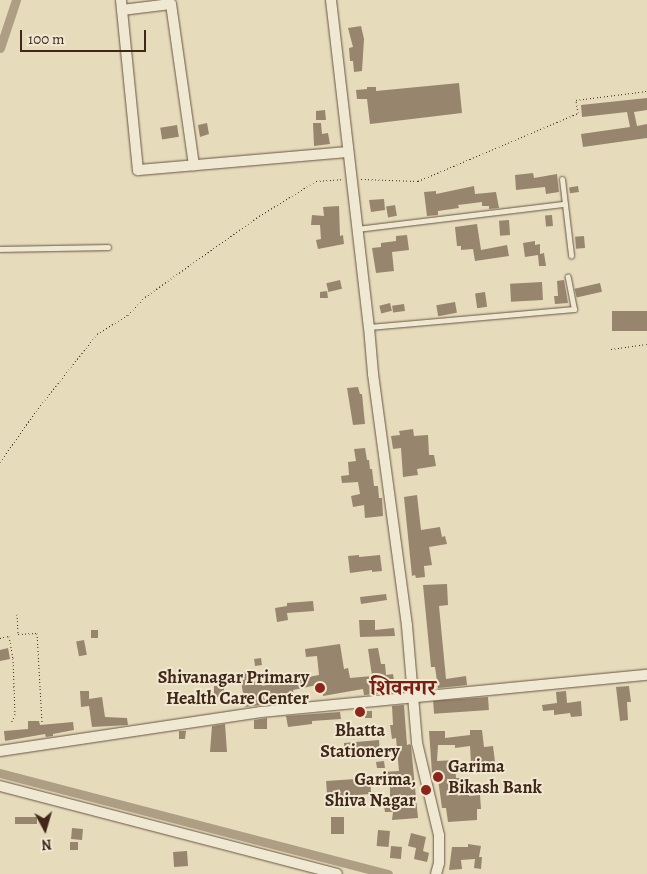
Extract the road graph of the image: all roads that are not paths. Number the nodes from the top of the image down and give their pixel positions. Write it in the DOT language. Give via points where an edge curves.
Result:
graph roads {
  1 [pos="331,0"];
  2 [pos="121,5"];
  3 [pos="348,152"];
  4 [pos="194,165"];
  5 [pos="562,179"];
  6 [pos="565,204"];
  7 [pos="357,229"];
  8 [pos="108,247"];
  9 [pos="0,249"];
  10 [pos="571,255"];
  11 [pos="568,277"];
  12 [pos="369,327"];
  13 [pos="647,675"];
  14 [pos="413,699"];
  15 [pos="0,751"];
  16 [pos="0,786"];
  17 [pos="338,874"];
  18 [pos="436,874"];
  1 -- 3 [label="street"];
  2 -- 4 [label="street" via="171,4"];
  2 -- 4 [label="street" via="138,170"];
  3 -- 4 [label="street"];
  3 -- 7 [label="street"];
  5 -- 6 [label="lane"];
  6 -- 7 [label="lane"];
  6 -- 10 [label="lane"];
  7 -- 12 [label="street"];
  8 -- 9 [label="lane"];
  11 -- 12 [label="lane" via="574,309"];
  12 -- 14 [label="street" via="372,374 407,626"];
  13 -- 14 [label="street"];
  14 -- 15 [label="street" via="260,712"];
  14 -- 18 [label="street" via="417,743 439,835"];
  16 -- 17 [label="street"];
}
